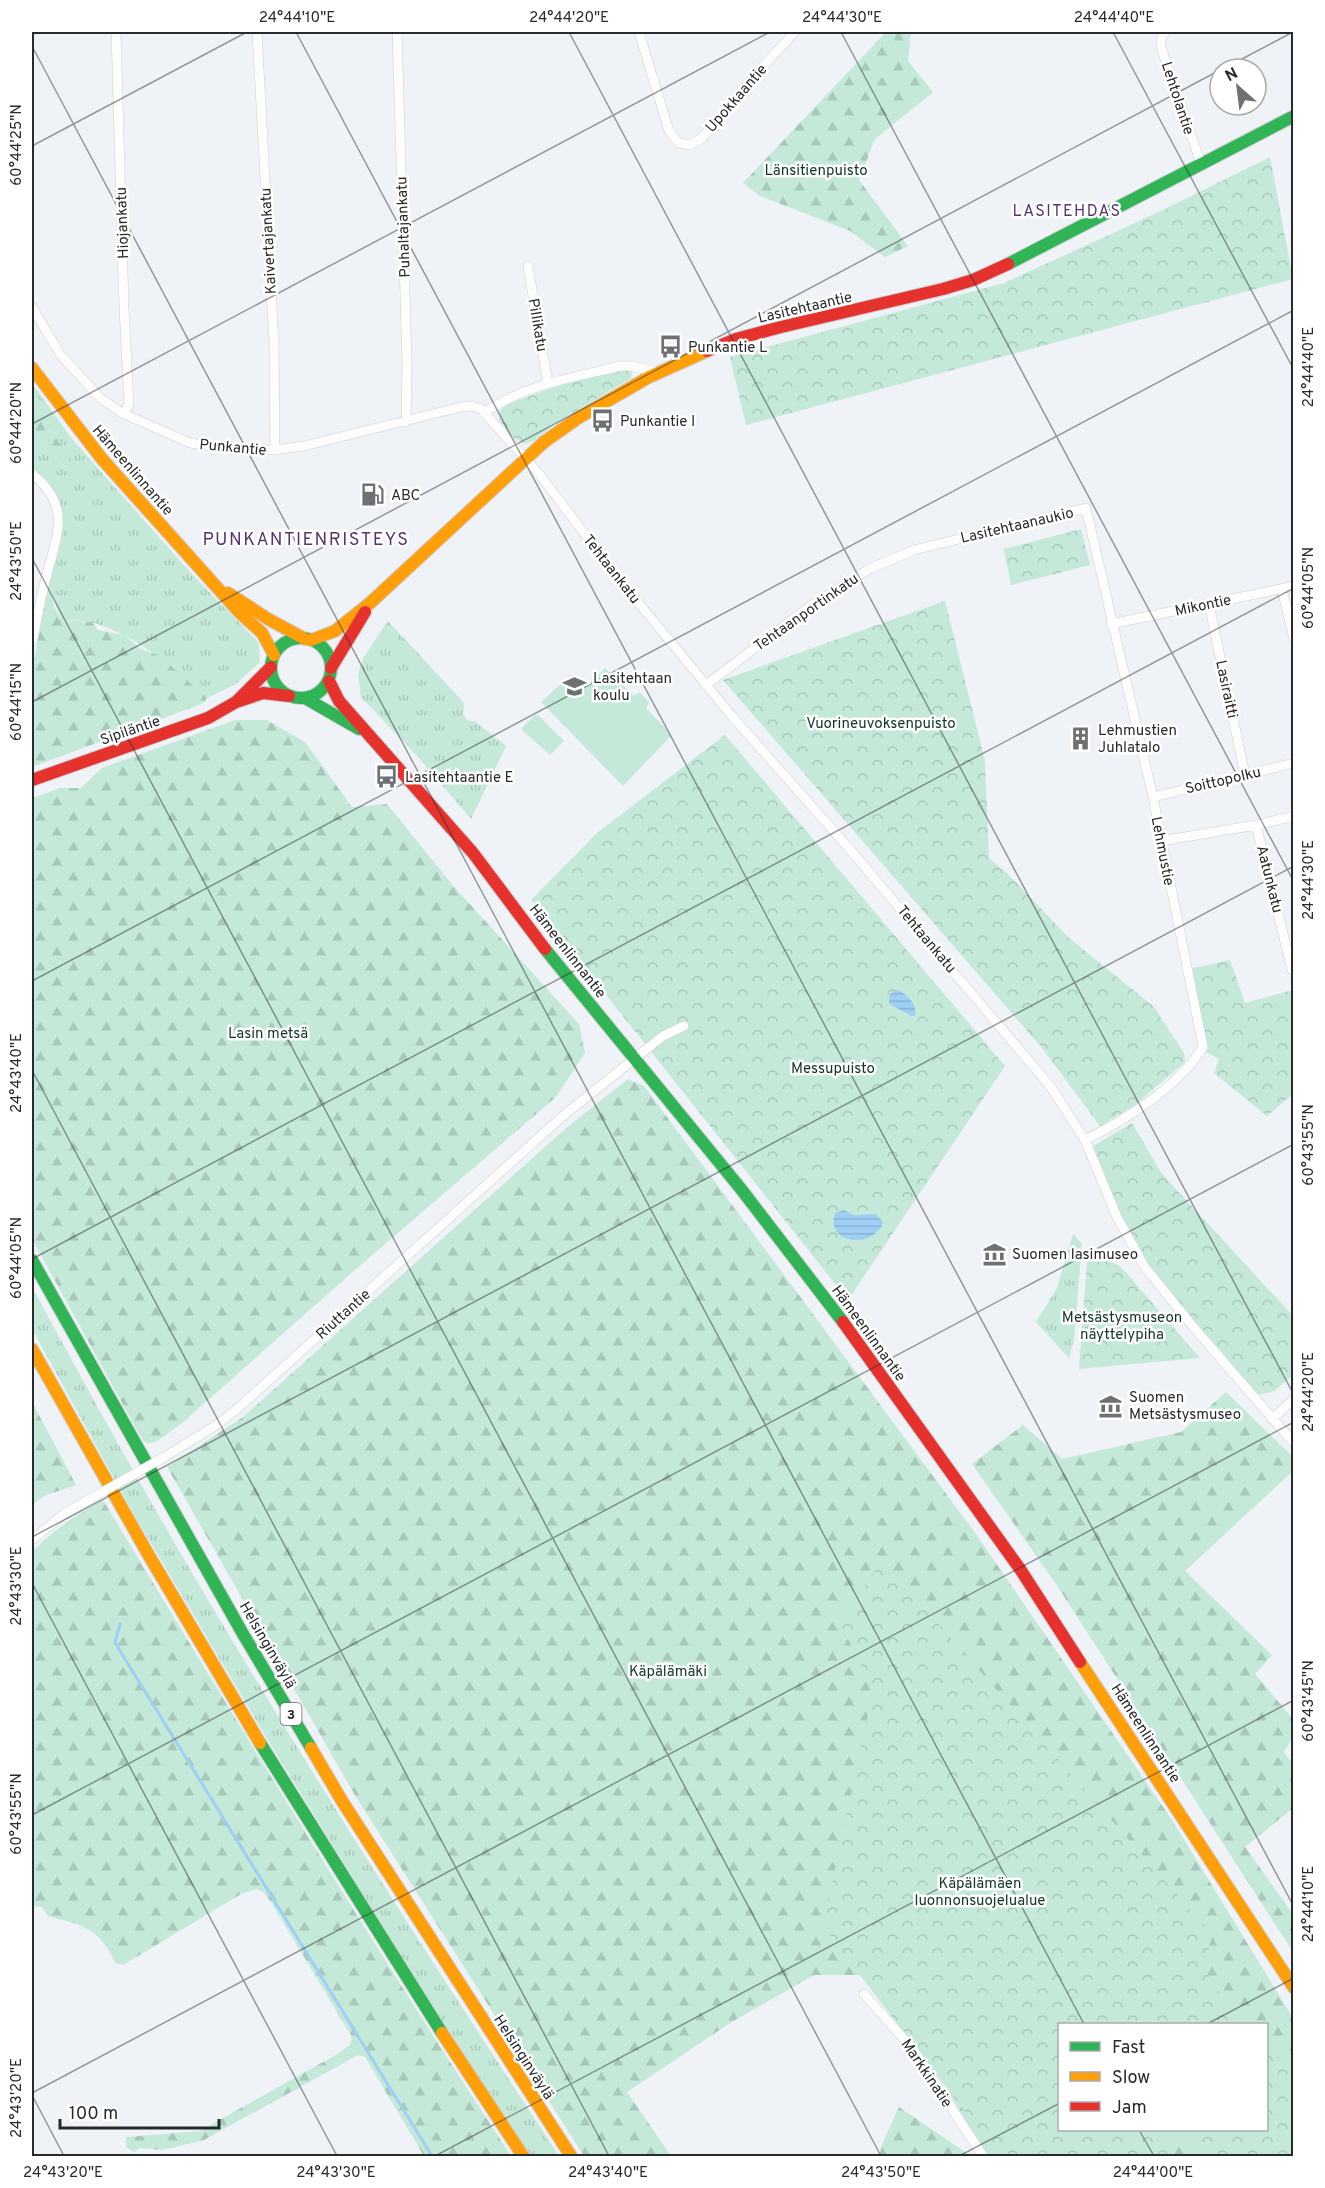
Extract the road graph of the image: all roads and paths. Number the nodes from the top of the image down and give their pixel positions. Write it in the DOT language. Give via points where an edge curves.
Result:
graph roads {
  1 [pos="116,32"];
  2 [pos="257,32"];
  3 [pos="397,32"];
  4 [pos="639,32"];
  5 [pos="795,32"];
  6 [pos="1165,32"];
  7 [pos="1293,116"];
  8 [pos="1201,164"];
  9 [pos="528,266"];
  10 [pos="32,307"];
  11 [pos="32,368"];
  12 [pos="658,372"];
  13 [pos="548,384"];
  14 [pos="485,412"];
  15 [pos="124,414"];
  16 [pos="406,422"];
  17 [pos="275,450"];
  18 [pos="525,459"];
  19 [pos="32,474"];
  20 [pos="1086,508"];
  21 [pos="948,541"];
  22 [pos="217,586"];
  23 [pos="1293,586"];
  24 [pos="1282,589"];
  25 [pos="370,603"];
  26 [pos="1209,604"];
  27 [pos="1112,624"];
  28 [pos="308,639"];
  29 [pos="1293,639"];
  30 [pos="32,642"];
  31 [pos="273,661"];
  32 [pos="330,674"];
  33 [pos="706,685"];
  34 [pos="289,696"];
  35 [pos="305,698"];
  36 [pos="236,702"];
  37 [pos="368,735"];
  38 [pos="1293,764"];
  39 [pos="1245,775"];
  40 [pos="32,780"];
  41 [pos="1153,797"];
  42 [pos="1293,816"];
  43 [pos="1256,825"];
  44 [pos="1161,841"];
  45 [pos="1292,970"];
  46 [pos="684,1026"];
  47 [pos="634,1059"];
  48 [pos="1085,1140"];
  49 [pos="32,1260"];
  50 [pos="32,1349"];
  51 [pos="1293,1399"];
  52 [pos="1272,1419"];
  53 [pos="1293,1443"];
  54 [pos="32,1540"];
  55 [pos="1293,1988"];
  56 [pos="864,1994"];
  57 [pos="522,2157"];
  58 [pos="571,2157"];
  59 [pos="983,2157"];
  1 -- 15 [label="street, Hiojankatu" via="129,404"];
  2 -- 17 [label="street, Kaivertajankatu" via="274,342"];
  3 -- 16 [label="street, Puhaltajankatu"];
  4 -- 5 [label="street, Upokkaantie" via="669,131 679,143 690,145 702,138"];
  6 -- 8 [label="street, Lehtolantie" via="1161,47"];
  7 -- 8 [label="main road, Lasitehtaantie"];
  8 -- 12 [label="main road, Lasitehtaantie" via="973,280 736,339"];
  9 -- 13 [label="street, Pillikatu"];
  10 -- 15 [label="street, Punkantie" via="60,354 78,375 100,398"];
  11 -- 22 [label="main road, Hämeenlinnantie" via="102,459"];
  12 -- 13 [label="street" via="621,366"];
  12 -- 18 [label="main road, Lasitehtaantie" via="578,418"];
  13 -- 14 [label="street" via="515,395"];
  14 -- 16 [label="street, Punkantie" via="478,407 461,407"];
  14 -- 18 [label="street"];
  15 -- 17 [label="street, Punkantie" via="190,443"];
  16 -- 17 [label="street, Punkantie"];
  18 -- 25 [label="main road, Lasitehtaantie"];
  18 -- 33 [label="street, Tehtaankatu"];
  19 -- 30 [label="street" via="50,493 59,530"];
  20 -- 21 [label="street, Lasitehtaanaukio"];
  20 -- 27 [label="street, Lehmustie"];
  21 -- 33 [label="street, Tehtaanportinkatu" via="904,554 857,576 779,628"];
  22 -- 28 [label="main road, Hämeenlinnantie"];
  22 -- 31 [label="main road, Hämeenlinnantie" via="262,633"];
  23 -- 24 [label="street, Mikontie"];
  24 -- 26 [label="street, Mikontie"];
  24 -- 29 [label="street"];
  25 -- 28 [label="main road, Lasitehtaantie" via="334,631"];
  25 -- 32 [label="main road, Lasitehtaantie"];
  26 -- 27 [label="street, Mikontie"];
  26 -- 39 [label="street, Lasiraitti"];
  27 -- 41 [label="street, Lehmustie"];
  28 -- 31 [label="main road" via="289,641 278,649"];
  28 -- 32 [label="main road" via="325,650"];
  31 -- 34 [label="main road" via="276,685"];
  31 -- 36 [label="main road, Sipiläntie"];
  32 -- 35 [label="main road" via="317,694"];
  32 -- 37 [label="main road, Hämeenlinnantie" via="339,701"];
  33 -- 48 [label="street, Tehtaankatu" via="1007,1034 1050,1086"];
  34 -- 35 [label="main road"];
  34 -- 36 [label="main road, Sipiläntie" via="263,693"];
  35 -- 37 [label="main road, Hämeenlinnantie"];
  36 -- 40 [label="main road, Sipiläntie" via="208,718"];
  37 -- 47 [label="main road, Hämeenlinnantie" via="473,853"];
  38 -- 39 [label="street, Soittopolku"];
  39 -- 41 [label="street, Soittopolku"];
  41 -- 44 [label="street, Lehmustie"];
  42 -- 43 [label="street, Aatunkatu"];
  43 -- 44 [label="street"];
  43 -- 45 [label="street, Aatunkatu"];
  44 -- 48 [label="street, Lehmustie" via="1203,1047 1194,1062 1159,1093"];
  46 -- 47 [label="street, Riuttantie" via="663,1036"];
  47 -- 54 [label="street, Riuttantie, bridge" via="556,1123 237,1409 166,1456 64,1514"];
  47 -- 55 [label="main road, Hämeenlinnantie" via="846,1326 1013,1559"];
  48 -- 52 [label="street, Tehtaankatu" via="1117,1217 1144,1266"];
  49 -- 58 [label="main road, Helsinginväylä / 3" via="342,1801"];
  50 -- 57 [label="main road" via="205,1651 407,1980"];
  51 -- 52 [label="street"];
  52 -- 53 [label="street, Tehtaankatu"];
  56 -- 59 [label="street, Markkinatie" via="913,2049"];
}
